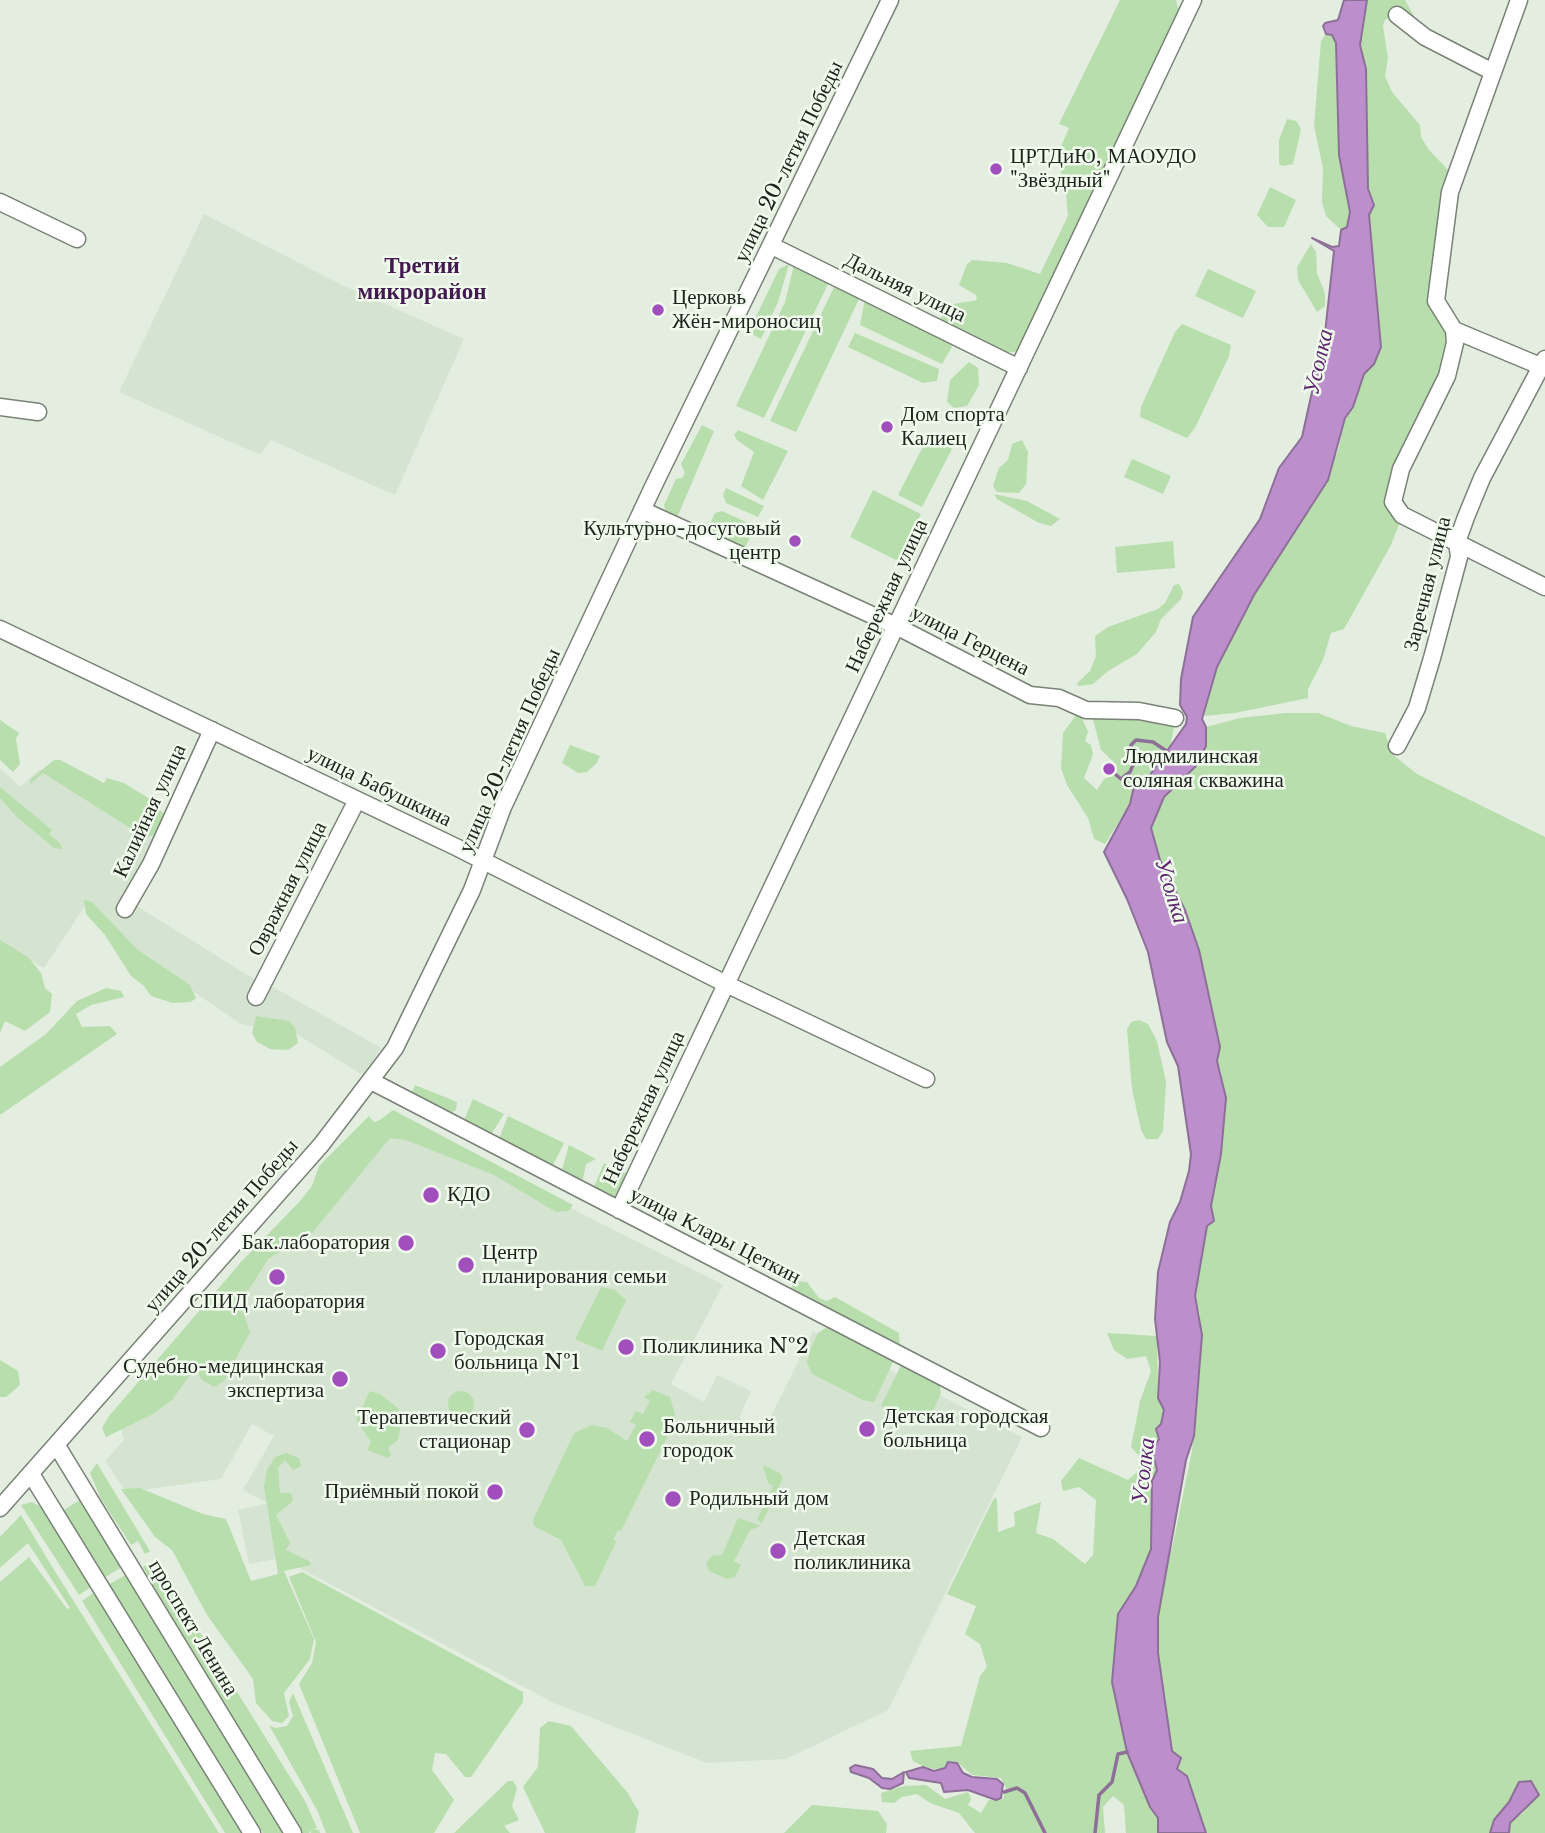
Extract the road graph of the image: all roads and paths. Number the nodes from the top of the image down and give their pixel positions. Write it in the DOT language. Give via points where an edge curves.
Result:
graph roads {
  1 [pos="890,0"];
  2 [pos="1519,0"];
  3 [pos="1191,1"];
  4 [pos="1397,15"];
  5 [pos="1491,71"];
  6 [pos="0,202"];
  7 [pos="77,239"];
  8 [pos="772,246"];
  9 [pos="1454,330"];
  10 [pos="1544,365"];
  11 [pos="1019,368"];
  12 [pos="0,407"];
  13 [pos="38,412"];
  14 [pos="642,510"];
  15 [pos="1457,542"];
  16 [pos="1545,587"];
  17 [pos="896,626"];
  18 [pos="0,629"];
  19 [pos="1175,718"];
  20 [pos="212,730"];
  21 [pos="1396,746"];
  22 [pos="357,800"];
  23 [pos="484,861"];
  24 [pos="125,909"];
  25 [pos="726,984"];
  26 [pos="256,997"];
  27 [pos="926,1079"];
  28 [pos="371,1081"];
  29 [pos="619,1210"];
  30 [pos="1041,1428"];
  31 [pos="57,1446"];
  32 [pos="31,1474"];
  33 [pos="0,1508"];
  34 [pos="252,1833"];
  35 [pos="293,1833"];
  1 -- 8 [label="street, улица 20-летия Победы"];
  2 -- 5 [label="street"];
  3 -- 11 [label="street, Набережная улица"];
  4 -- 5 [label="street" via="1424,37"];
  5 -- 9 [label="street" via="1450,192 1436,301"];
  6 -- 7 [label="street"];
  8 -- 11 [label="street, Дальняя улица"];
  8 -- 14 [label="street, улица 20-летия Победы"];
  9 -- 10 [label="street"];
  9 -- 15 [label="street" via="1447,376 1413,442 1393,502 1402,515"];
  10 -- 15 [label="street, Заречная улица" via="1482,478"];
  11 -- 17 [label="street, Набережная улица"];
  12 -- 13 [label="street"];
  14 -- 17 [label="street, улица Герцена"];
  14 -- 23 [label="street, улица 20-летия Победы" via="503,807"];
  15 -- 16 [label="street"];
  15 -- 21 [label="street, Заречная улица" via="1459,557 1432,658 1417,708"];
  17 -- 19 [label="street, улица Герцена" via="1030,695 1055,697 1086,710 1139,711"];
  17 -- 25 [label="street, Набережная улица"];
  18 -- 20 [label="street, улица Бабушкина"];
  20 -- 22 [label="street, улица Бабушкина"];
  20 -- 24 [label="street, Калийная улица" via="152,864"];
  22 -- 23 [label="street, улица Бабушкина"];
  22 -- 26 [label="street, Овражная улица"];
  23 -- 25 [label="street, улица Бабушкина"];
  23 -- 28 [label="street, улица 20-летия Победы" via="396,1048"];
  25 -- 27 [label="street, улица Бабушкина"];
  25 -- 29 [label="street, Набережная улица"];
  28 -- 29 [label="street, улица Клары Цеткин"];
  28 -- 31 [label="street, улица 20-летия Победы" via="314,1154"];
  29 -- 30 [label="street, улица Клары Цеткин"];
  31 -- 32 [label="street, улица 20-летия Победы"];
  31 -- 35 [label="street, проспект Ленина"];
  32 -- 33 [label="street, улица 20-летия Победы"];
  32 -- 34 [label="street"];
}
